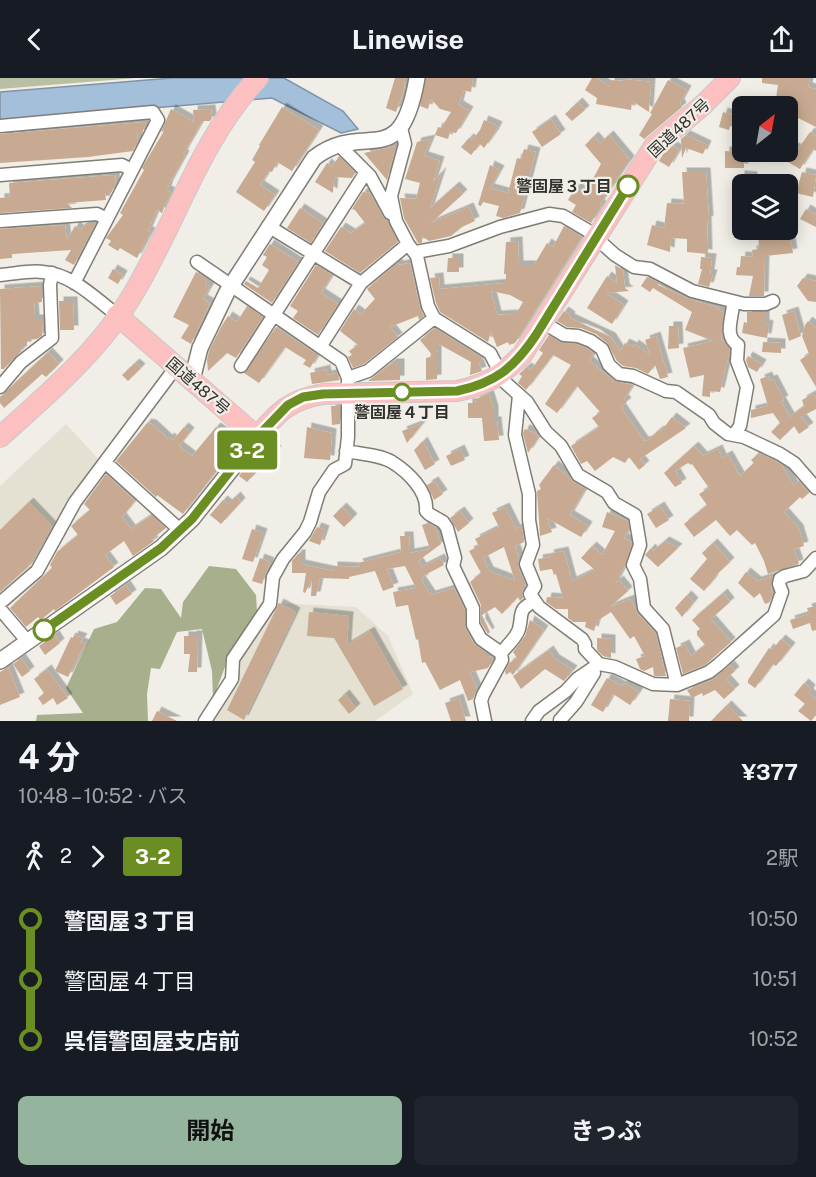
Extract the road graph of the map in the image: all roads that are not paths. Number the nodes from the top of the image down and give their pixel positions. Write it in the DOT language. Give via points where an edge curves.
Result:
graph roads {
  1 [pos="258,78"];
  2 [pos="417,78"];
  3 [pos="730,78"];
  4 [pos="0,126"];
  5 [pos="401,128"];
  6 [pos="339,145"];
  7 [pos="132,170"];
  8 [pos="366,172"];
  9 [pos="0,175"];
  10 [pos="107,219"];
  11 [pos="0,221"];
  12 [pos="396,221"];
  13 [pos="268,226"];
  14 [pos="597,237"];
  15 [pos="412,248"];
  16 [pos="314,254"];
  17 [pos="197,262"];
  18 [pos="52,273"];
  19 [pos="0,274"];
  20 [pos="74,283"];
  21 [pos="362,283"];
  22 [pos="230,286"];
  23 [pos="773,301"];
  24 [pos="734,303"];
  25 [pos="117,315"];
  26 [pos="275,316"];
  27 [pos="434,318"];
  28 [pos="543,323"];
  29 [pos="321,347"];
  30 [pos="241,366"];
  31 [pos="176,367"];
  32 [pos="499,375"];
  33 [pos="192,381"];
  34 [pos="0,385"];
  35 [pos="348,385"];
  36 [pos="519,395"];
  37 [pos="734,435"];
  38 [pos="0,437"];
  39 [pos="257,437"];
  40 [pos="346,451"];
  41 [pos="105,462"];
  42 [pos="816,488"];
  43 [pos="180,530"];
  44 [pos="816,558"];
  45 [pos="535,601"];
  46 [pos="0,603"];
  47 [pos="0,609"];
  48 [pos="28,642"];
  49 [pos="501,653"];
  50 [pos="0,661"];
  51 [pos="597,669"];
  52 [pos="677,685"];
  53 [pos="560,720"];
  54 [pos="205,721"];
  55 [pos="485,721"];
  56 [pos="532,721"];
  1 -- 25 [label="highway" via="208,145 132,295"];
  2 -- 5 [label="street" via="409,114"];
  3 -- 14 [label="highway, 国道487号" via="654,146"];
  4 -- 7 [label="street" via="153,112 158,120"];
  5 -- 6 [label="street" via="381,140"];
  5 -- 12 [label="street" via="405,144 391,196"];
  6 -- 8 [label="street"];
  6 -- 13 [label="street" via="314,158"];
  7 -- 9 [label="street" via="122,165"];
  7 -- 10 [label="street"];
  8 -- 12 [label="street"];
  8 -- 16 [label="street"];
  10 -- 11 [label="street" via="97,214"];
  10 -- 20 [label="street"];
  12 -- 15 [label="street"];
  13 -- 16 [label="street"];
  13 -- 22 [label="street"];
  14 -- 15 [label="street" via="563,216 549,214 449,246"];
  14 -- 24 [label="street" via="634,267 650,269 692,291"];
  14 -- 28 [label="highway, 国道487号"];
  15 -- 21 [label="street"];
  15 -- 27 [label="street"];
  16 -- 21 [label="street"];
  16 -- 26 [label="street"];
  17 -- 22 [label="street"];
  18 -- 19 [label="street"];
  18 -- 20 [label="street"];
  18 -- 34 [label="street" via="52,338"];
  20 -- 25 [label="street"];
  21 -- 29 [label="street"];
  22 -- 26 [label="street"];
  22 -- 33 [label="street" via="200,348"];
  23 -- 24 [label="street"];
  24 -- 37 [label="street" via="729,330 738,345 737,361 747,387 740,426"];
  25 -- 31 [label="highway, 国道487号"];
  25 -- 38 [label="highway" via="74,368"];
  26 -- 29 [label="street"];
  26 -- 30 [label="street"];
  27 -- 32 [label="street" via="490,353"];
  27 -- 35 [label="street"];
  28 -- 32 [label="highway, 国道487号" via="522,355"];
  28 -- 37 [label="street" via="564,335 591,341 602,349 609,365 619,374 676,392"];
  29 -- 35 [label="street" via="340,361"];
  31 -- 33 [label="highway, 国道487号"];
  31 -- 41 [label="street"];
  32 -- 35 [label="highway, 国道487号" via="457,391"];
  32 -- 36 [label="street"];
  33 -- 39 [label="highway, 国道487号"];
  35 -- 39 [label="highway, 国道487号" via="288,405"];
  35 -- 40 [label="street"];
  36 -- 45 [label="street" via="515,435 529,494 533,545 526,564 535,586 530,594"];
  36 -- 52 [label="street" via="561,446 578,475 607,492 614,503 635,516 640,545 633,565 640,579 644,608 663,629"];
  37 -- 42 [label="street" via="765,445 787,458"];
  39 -- 43 [label="street"];
  40 -- 49 [label="street" via="393,462 411,477 427,503 426,511 447,528 455,558 453,566 473,608 473,625 481,639"];
  40 -- 54 [label="street" via="345,464 334,470 319,492 305,532 273,578 270,604 233,659 232,679"];
  41 -- 43 [label="street"];
  41 -- 46 [label="street" via="75,502 37,571"];
  43 -- 48 [label="street" via="161,548"];
  44 -- 52 [label="street" via="804,571 780,579 782,592 774,615 709,672"];
  45 -- 49 [label="street" via="523,608 519,631"];
  45 -- 51 [label="street" via="582,639"];
  47 -- 48 [label="street"];
  48 -- 50 [label="street"];
  49 -- 55 [label="street" via="502,660 481,701"];
  51 -- 52 [label="street" via="615,667 653,684"];
  51 -- 53 [label="street"];
  51 -- 56 [label="street" via="577,679"];
}
